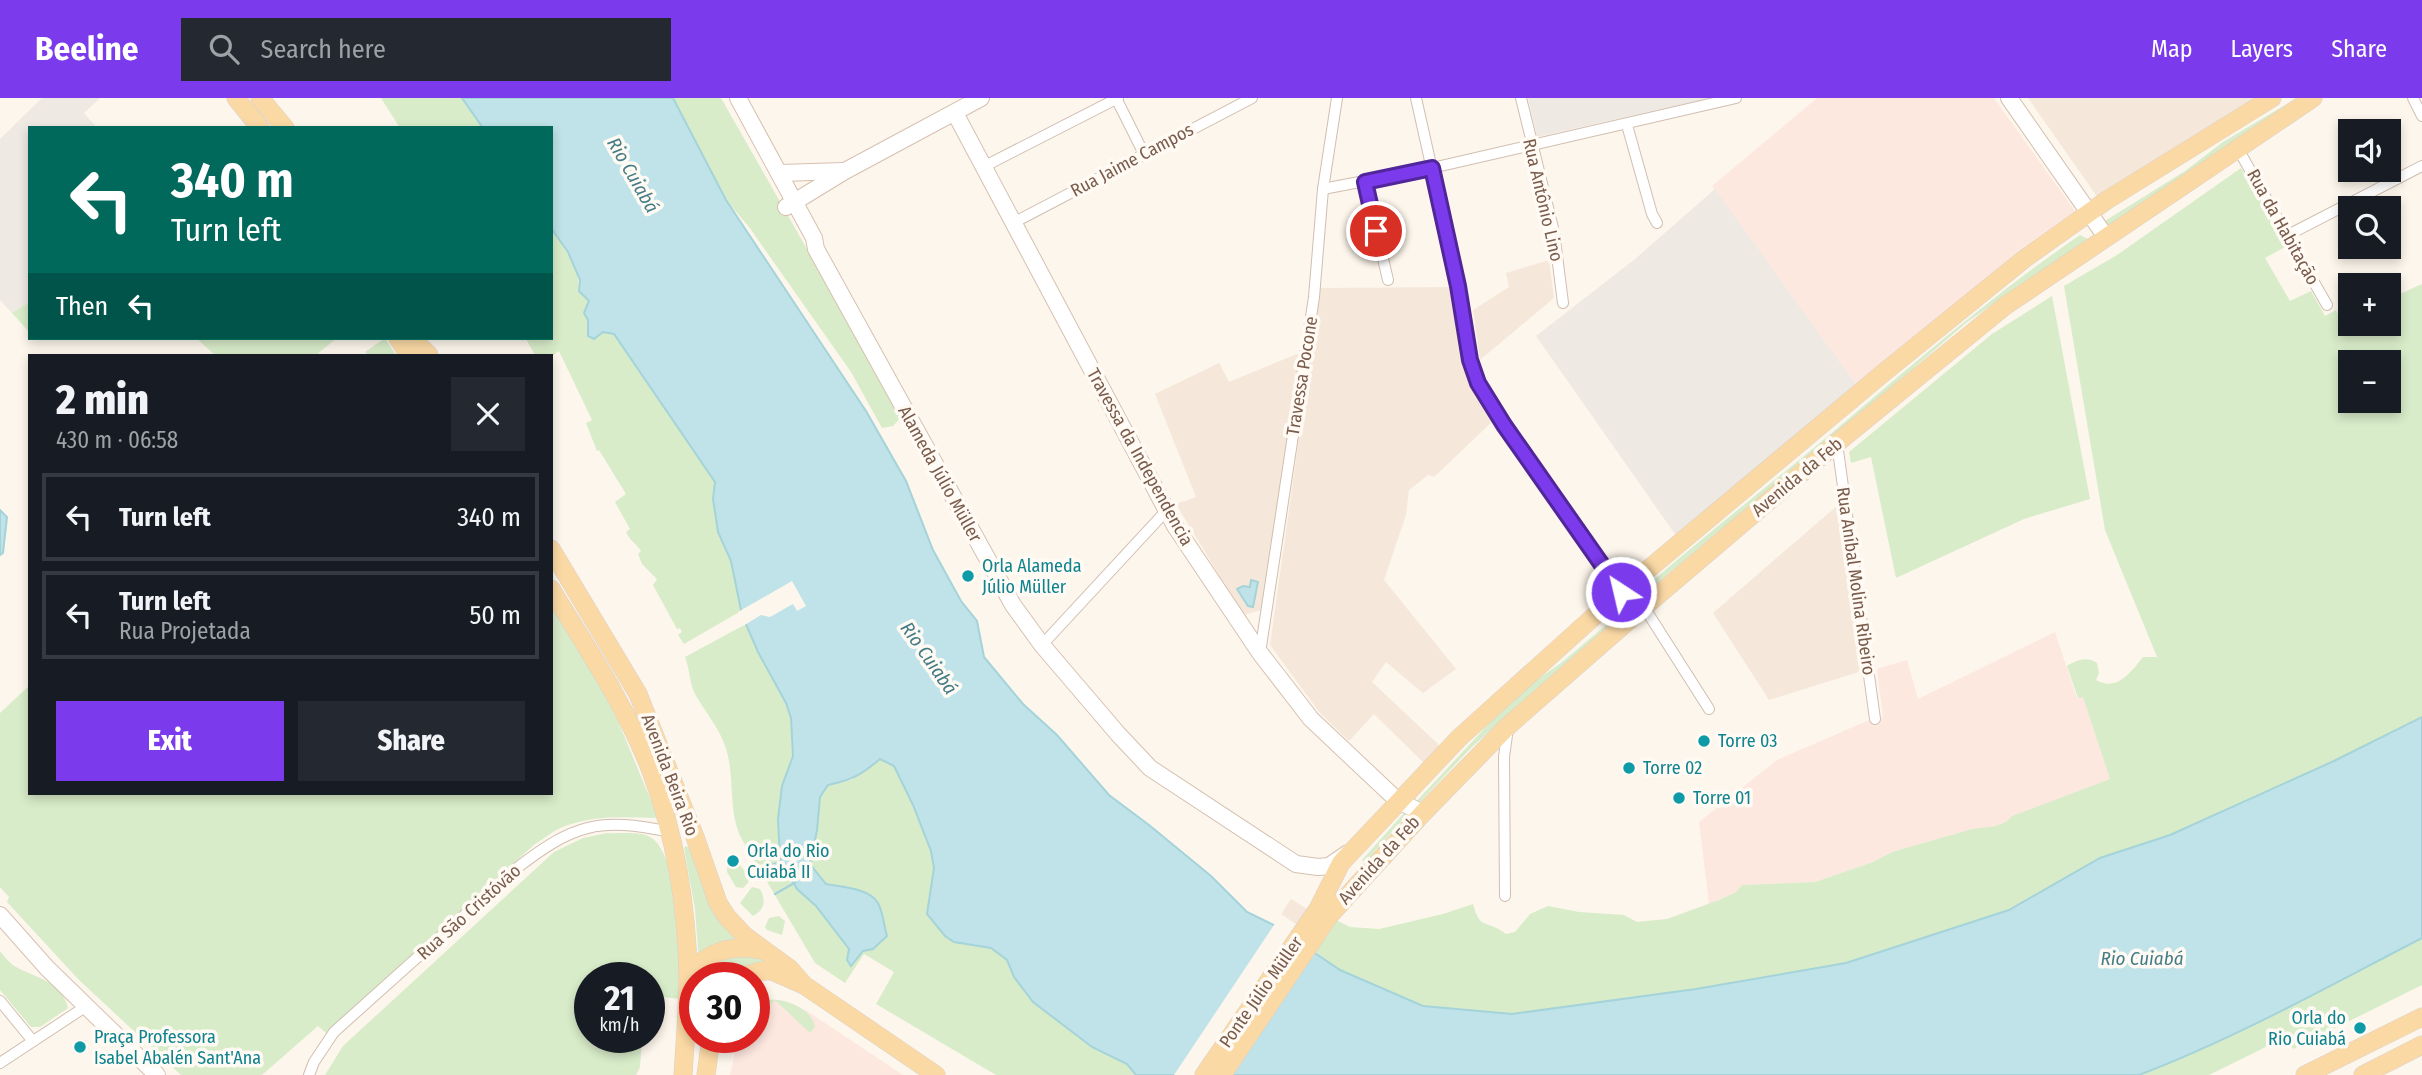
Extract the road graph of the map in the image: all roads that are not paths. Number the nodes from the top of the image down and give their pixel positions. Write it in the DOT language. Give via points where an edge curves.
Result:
graph roads {
  1 [pos="236,98"];
  2 [pos="260,98"];
  3 [pos="725,98"];
  4 [pos="738,98"];
  5 [pos="981,98"];
  6 [pos="1116,98"];
  7 [pos="1252,98"];
  8 [pos="1337,98"];
  9 [pos="1416,98"];
  10 [pos="1521,98"];
  11 [pos="2009,98"];
  12 [pos="2272,98"];
  13 [pos="2313,98"];
  14 [pos="2413,98"];
  15 [pos="1729,99"];
  16 [pos="955,113"];
  17 [pos="2422,117"];
  18 [pos="1627,125"];
  19 [pos="258,126"];
  20 [pos="283,126"];
  21 [pos="1531,144"];
  22 [pos="2238,149"];
  23 [pos="1144,154"];
  24 [pos="2422,166"];
  25 [pos="984,167"];
  26 [pos="1432,168"];
  27 [pos="845,171"];
  28 [pos="780,173"];
  29 [pos="1365,182"];
  30 [pos="1323,189"];
  31 [pos="791,205"];
  32 [pos="2090,212"];
  33 [pos="1013,223"];
  34 [pos="1657,223"];
  35 [pos="2288,235"];
  36 [pos="2106,237"];
  37 [pos="1388,280"];
  38 [pos="1563,303"];
  39 [pos="2327,305"];
  40 [pos="405,342"];
  41 [pos="428,354"];
  42 [pos="1838,443"];
  43 [pos="1166,511"];
  44 [pos="553,552"];
  45 [pos="553,592"];
  46 [pos="1621,592"];
  47 [pos="1644,607"];
  48 [pos="1042,645"];
  49 [pos="1260,653"];
  50 [pos="1709,709"];
  51 [pos="1875,719"];
  52 [pos="1508,726"];
  53 [pos="1485,749"];
  54 [pos="1504,757"];
  55 [pos="1398,801"];
  56 [pos="1423,813"];
  57 [pos="670,832"];
  58 [pos="1350,852"];
  59 [pos="1505,897"];
  60 [pos="718,903"];
  61 [pos="1324,912"];
  62 [pos="0,915"];
  63 [pos="765,950"];
  64 [pos="687,962"];
  65 [pos="699,962"];
  66 [pos="770,971"];
  67 [pos="804,985"];
  68 [pos="0,1001"];
  69 [pos="85,1007"];
  70 [pos="2422,1017"];
  71 [pos="32,1040"];
  72 [pos="2422,1045"];
  73 [pos="684,1053"];
  74 [pos="708,1053"];
  75 [pos="0,1063"];
  76 [pos="157,1075"];
  77 [pos="309,1075"];
  78 [pos="683,1075"];
  79 [pos="706,1075"];
  80 [pos="936,1075"];
  81 [pos="1204,1075"];
  82 [pos="1222,1075"];
  83 [pos="2305,1075"];
  84 [pos="2363,1075"];
  1 -- 19 [label="main road"];
  2 -- 20 [label="main road"];
  3 -- 31 [label="main road, Alameda Júlio Müller"];
  4 -- 28 [label="main road, Alameda Júlio Müller"];
  5 -- 16 [label="main road"];
  6 -- 23 [label="street"];
  6 -- 25 [label="street"];
  7 -- 23 [label="street, Rua Jaime Campos"];
  8 -- 30 [label="street, Travessa Pocone"];
  9 -- 26 [label="street"];
  10 -- 21 [label="street, Rua Antônio Lino"];
  11 -- 32 [label="main road"];
  12 -- 32 [label="main road, Avenida da Feb"];
  13 -- 22 [label="main road"];
  14 -- 17 [label="street"];
  15 -- 18 [label="street"];
  16 -- 25 [label="main road, Travessa da Independencia"];
  16 -- 27 [label="main road"];
  18 -- 21 [label="street"];
  18 -- 34 [label="street"];
  21 -- 26 [label="street"];
  21 -- 38 [label="street, Rua Antônio Lino" via="1554,232"];
  22 -- 35 [label="street, Rua da Habitação"];
  22 -- 36 [label="main road"];
  23 -- 33 [label="street, Rua Jaime Campos"];
  24 -- 35 [label="street"];
  25 -- 33 [label="main road, Travessa da Independencia"];
  26 -- 29 [label="street"];
  26 -- 46 [label="street" via="1478,383"];
  27 -- 28 [label="main road"];
  27 -- 31 [label="main road"];
  28 -- 31 [label="main road, Alameda Júlio Müller"];
  29 -- 30 [label="street"];
  29 -- 37 [label="street"];
  30 -- 49 [label="street, Travessa Pocone" via="1314,297"];
  31 -- 48 [label="main road, Alameda Júlio Müller" via="814,238 1006,593"];
  32 -- 36 [label="main road"];
  32 -- 46 [label="main road, Avenida da Feb" via="1882,374"];
  33 -- 43 [label="main road, Travessa da Independencia"];
  35 -- 39 [label="street, Rua da Habitação"];
  36 -- 42 [label="main road, Avenida da Feb" via="2101,252 1975,331"];
  40 -- 41 [label="main road"];
  42 -- 47 [label="main road, Avenida da Feb"];
  42 -- 51 [label="street, Rua Aníbal Molina Ribeiro"];
  43 -- 48 [label="street"];
  43 -- 49 [label="main road, Travessa da Independencia"];
  44 -- 60 [label="main road, Avenida Beira Rio" via="638,694"];
  45 -- 57 [label="main road, Avenida Beira Rio" via="622,706 651,771"];
  46 -- 55 [label="main road, Avenida da Feb" via="1459,738"];
  47 -- 50 [label="street"];
  47 -- 52 [label="main road, Avenida da Feb"];
  48 -- 58 [label="main road, Alameda Júlio Müller" via="1150,768 1196,799 1296,864 1329,866"];
  49 -- 55 [label="main road, Travessa da Independencia" via="1311,719"];
  52 -- 53 [label="main road, Avenida da Feb"];
  52 -- 54 [label="street"];
  53 -- 54 [label="street"];
  53 -- 56 [label="main road, Avenida da Feb"];
  54 -- 59 [label="street"];
  55 -- 56 [label="main road, Travessa da Independencia"];
  55 -- 58 [label="main road, Avenida da Feb"];
  56 -- 61 [label="main road, Avenida da Feb"];
  57 -- 60 [label="main road" via="689,844 708,895"];
  57 -- 64 [label="main road, Avenida Beira Rio"];
  57 -- 77 [label="street, Rua São Cristóvão" via="611,824 588,827 549,843 334,1032"];
  58 -- 61 [label="main road, Avenida da Feb" via="1334,874"];
  60 -- 63 [label="main road, Avenida Beira Rio" via="727,917"];
  61 -- 81 [label="main road, Ponte Júlio Müller"];
  61 -- 82 [label="main road, Ponte Júlio Müller"];
  62 -- 69 [label="main road"];
  63 -- 65 [label="main road" via="723,950"];
  63 -- 67 [label="main road, Avenida Beira Rio"];
  66 -- 67 [label="main road"];
  67 -- 80 [label="main road"];
  68 -- 71 [label="street"];
  69 -- 71 [label="street"];
  69 -- 76 [label="main road"];
  70 -- 83 [label="main road"];
  71 -- 75 [label="street"];
  72 -- 84 [label="main road"];
  73 -- 78 [label="main road, Avenida Beira Rio"];
  74 -- 79 [label="main road"];
}
